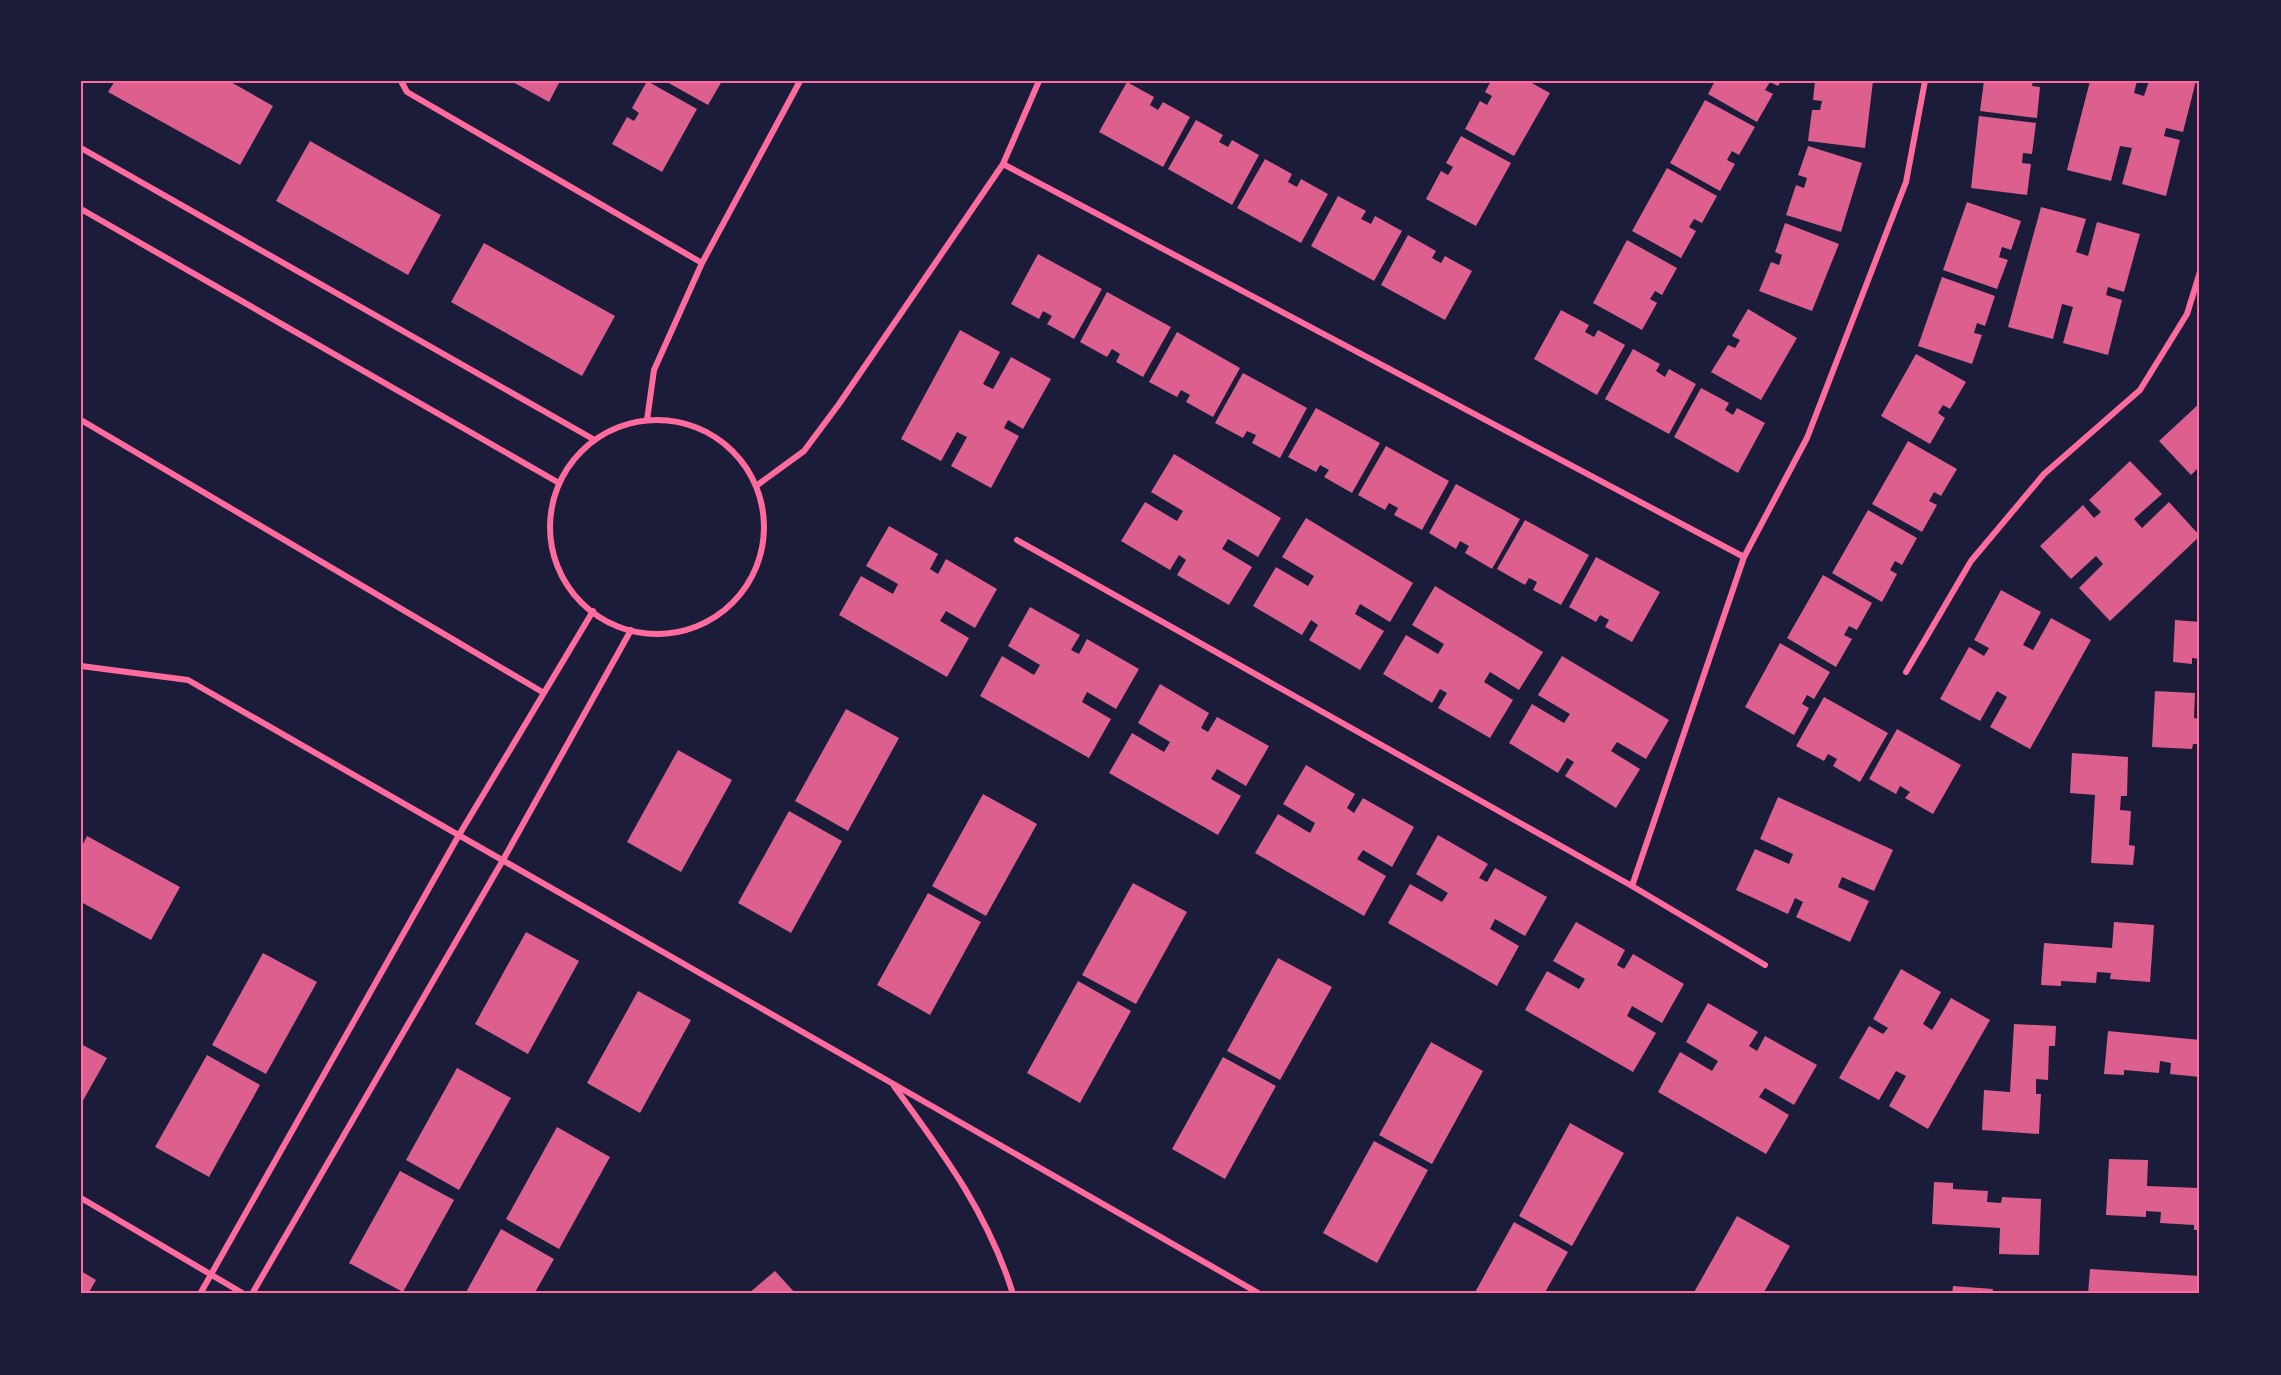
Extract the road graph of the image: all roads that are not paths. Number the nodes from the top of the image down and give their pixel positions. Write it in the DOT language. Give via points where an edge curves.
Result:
graph roads {
  1 [pos="401,81"];
  2 [pos="800,81"];
  3 [pos="1039,81"];
  4 [pos="1925,81"];
  5 [pos="81,148"];
  6 [pos="1003,164"];
  7 [pos="81,209"];
  8 [pos="702,263"];
  9 [pos="2200,272"];
  10 [pos="81,420"];
  11 [pos="647,420"];
  12 [pos="593,439"];
  13 [pos="559,483"];
  14 [pos="756,486"];
  15 [pos="1017,540"];
  16 [pos="1744,557"];
  17 [pos="593,611"];
  18 [pos="631,630"];
  19 [pos="81,666"];
  20 [pos="1906,672"];
  21 [pos="544,693"];
  22 [pos="459,835"];
  23 [pos="503,860"];
  24 [pos="1632,886"];
  25 [pos="1765,965"];
  26 [pos="892,1083"];
  27 [pos="81,1198"];
  28 [pos="200,1294"];
  29 [pos="244,1294"];
  30 [pos="252,1294"];
  31 [pos="1012,1294"];
  32 [pos="1260,1294"];
  1 -- 8 [label="street" via="408,92"];
  2 -- 8 [label="street"];
  3 -- 6 [label="street"];
  4 -- 16 [label="street" via="1901,193 1807,438"];
  5 -- 12 [label="street"];
  6 -- 14 [label="street" via="804,452"];
  6 -- 16 [label="street"];
  7 -- 13 [label="street"];
  8 -- 11 [label="street" via="654,370"];
  9 -- 20 [label="street" via="2187,314 2140,390 2044,474 1971,561"];
  10 -- 21 [label="street"];
  11 -- 12 [label="street" via="626,423"];
  11 -- 14 [label="street" via="663,419 699,428 730,448"];
  12 -- 13 [label="street" via="567,466"];
  13 -- 17 [label="street" via="552,500 549,536 559,572 580,603"];
  14 -- 18 [label="street" via="763,507 764,541 754,574 735,602 707,622 675,633"];
  15 -- 24 [label="street"];
  16 -- 24 [label="street"];
  17 -- 18 [label="street" via="608,622"];
  17 -- 21 [label="street"];
  18 -- 23 [label="street"];
  19 -- 22 [label="street" via="188,680"];
  21 -- 22 [label="street"];
  22 -- 23 [label="street"];
  22 -- 28 [label="street"];
  23 -- 26 [label="street"];
  23 -- 30 [label="street"];
  24 -- 25 [label="street"];
  26 -- 31 [label="street" via="956,1171 1000,1254"];
  26 -- 32 [label="street"];
  27 -- 29 [label="street"];
}
